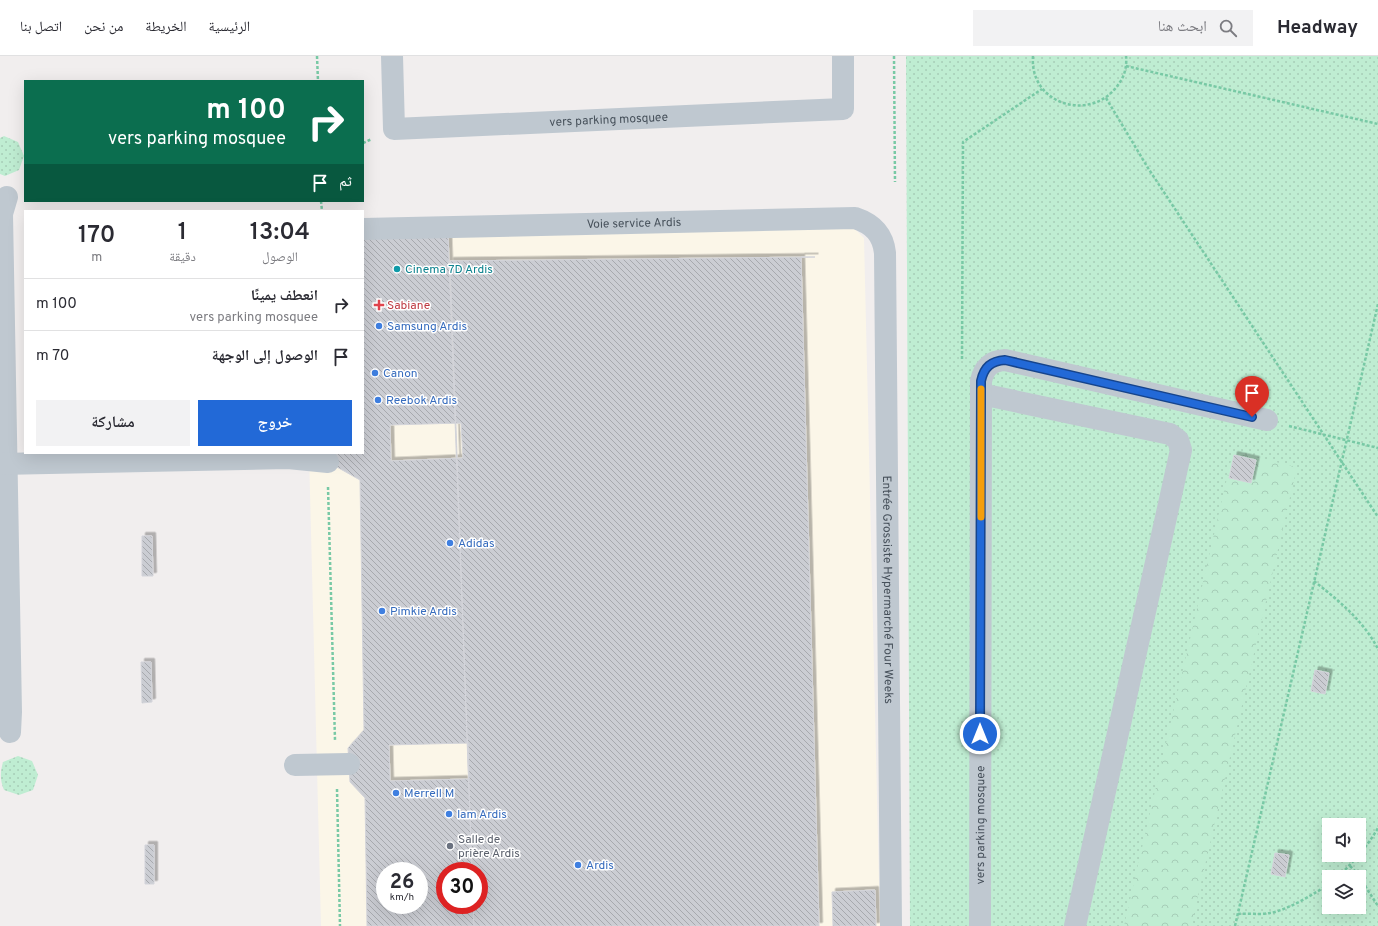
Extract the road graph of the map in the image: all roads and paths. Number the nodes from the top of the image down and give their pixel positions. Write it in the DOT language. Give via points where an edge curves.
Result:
graph roads {
  1 [pos="317,56"];
  2 [pos="392,56"];
  3 [pos="843,56"];
  4 [pos="894,56"];
  5 [pos="1033,56"];
  6 [pos="1126,56"];
  7 [pos="1126,66"];
  8 [pos="318,80"];
  9 [pos="1106,98"];
  10 [pos="1378,124"];
  11 [pos="895,182"];
  12 [pos="7,197"];
  13 [pos="364,229"];
  14 [pos="885,253"];
  15 [pos="1378,304"];
  16 [pos="981,394"];
  17 [pos="1267,420"];
  18 [pos="1325,436"];
  19 [pos="1346,441"];
  20 [pos="1378,448"];
  21 [pos="328,462"];
  22 [pos="1342,462"];
  23 [pos="3,464"];
  24 [pos="1378,517"];
  25 [pos="1314,582"];
  26 [pos="1378,649"];
  27 [pos="10,732"];
  28 [pos="342,764"];
  29 [pos="295,765"];
  30 [pos="1378,828"];
  31 [pos="1350,866"];
  32 [pos="1346,870"];
  33 [pos="1322,889"];
  34 [pos="1378,906"];
  35 [pos="1238,914"];
  36 [pos="340,926"];
  37 [pos="891,926"];
  38 [pos="980,926"];
  39 [pos="1075,926"];
  40 [pos="1235,926"];
  1 -- 8 [label="path"];
  2 -- 3 [label="street, vers parking mosquee" via="394,129 843,110"];
  4 -- 11 [label="path"];
  5 -- 9 [label="path" via="1035,74 1042,89 1055,100 1070,105 1086,106"];
  6 -- 7 [label="path"];
  7 -- 9 [label="path" via="1124,77"];
  7 -- 10 [label="path"];
  9 -- 18 [label="path" via="1148,168"];
  12 -- 23 [label="street" via="2,214"];
  13 -- 14 [label="street, Voie service Ardis" via="855,218 866,221 875,228 881,236"];
  14 -- 37 [label="street, Entrée Grossiste Hypermarché Four Weeks"];
  15 -- 19 [label="path"];
  16 -- 17 [label="street, vers parking mosquee" via="983,372 988,365 1005,360"];
  16 -- 38 [label="street, vers parking mosquee"];
  16 -- 39 [label="street" via="1170,434 1178,440 1181,450"];
  17 -- 18 [label="path"];
  18 -- 19 [label="path"];
  18 -- 22 [label="path"];
  19 -- 20 [label="path"];
  19 -- 22 [label="path"];
  21 -- 23 [label="street" via="288,458"];
  21 -- 28 [label="path"];
  22 -- 24 [label="path"];
  22 -- 25 [label="path"];
  23 -- 27 [label="street"];
  25 -- 26 [label="path" via="1341,602 1359,621"];
  25 -- 35 [label="path"];
  28 -- 29 [label="street"];
  28 -- 36 [label="path"];
  30 -- 31 [label="path"];
  31 -- 32 [label="path"];
  31 -- 34 [label="path"];
  33 -- 35 [label="path" via="1294,905 1270,913"];
  35 -- 40 [label="path"];
}
